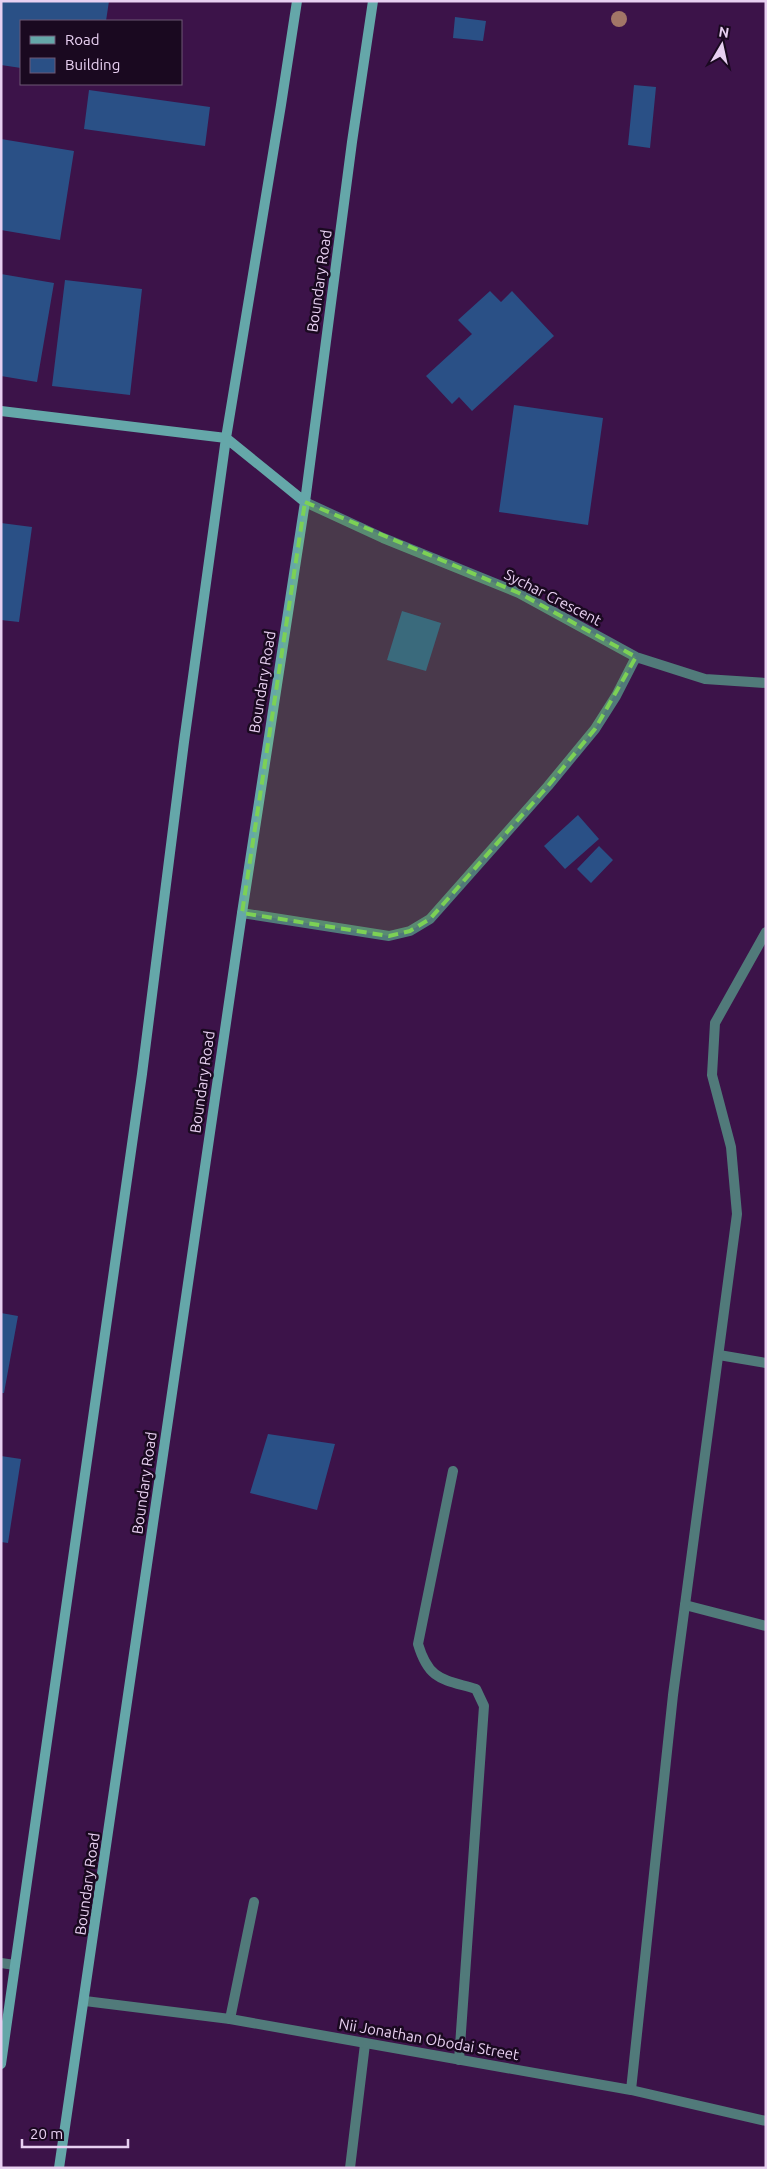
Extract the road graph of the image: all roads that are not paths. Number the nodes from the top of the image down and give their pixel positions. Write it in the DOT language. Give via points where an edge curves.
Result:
graph roads {
  1 [pos="297,1"];
  2 [pos="373,1"];
  3 [pos="1,411"];
  4 [pos="226,438"];
  5 [pos="305,502"];
  6 [pos="636,657"];
  7 [pos="766,683"];
  8 [pos="242,913"];
  9 [pos="766,932"];
  10 [pos="719,1355"];
  11 [pos="766,1363"];
  12 [pos="453,1471"];
  13 [pos="685,1605"];
  14 [pos="766,1626"];
  15 [pos="254,1902"];
  16 [pos="1,1963"];
  17 [pos="15,1966"];
  18 [pos="85,2001"];
  19 [pos="230,2019"];
  20 [pos="365,2044"];
  21 [pos="460,2060"];
  22 [pos="1,2064"];
  23 [pos="631,2090"];
  24 [pos="766,2121"];
  25 [pos="60,2168"];
  26 [pos="350,2168"];
  1 -- 4 [label="main road"];
  2 -- 5 [label="main road, Boundary Road"];
  3 -- 4 [label="main road"];
  4 -- 5 [label="main road"];
  4 -- 17 [label="main road" via="142,1074"];
  5 -- 6 [label="street, Sychar Crescent" via="383,538 519,593"];
  5 -- 8 [label="main road, Boundary Road"];
  6 -- 7 [label="street, Sychar Crescent" via="706,679"];
  6 -- 8 [label="street" via="595,729 423,923 410,931 389,936"];
  8 -- 18 [label="main road, Boundary Road"];
  9 -- 10 [label="street" via="715,1023 712,1075 731,1147 737,1214"];
  10 -- 11 [label="street"];
  10 -- 13 [label="street"];
  12 -- 21 [label="street" via="418,1644 428,1669 443,1679 476,1689 484,1706"];
  13 -- 14 [label="street"];
  13 -- 23 [label="street"];
  15 -- 19 [label="street"];
  16 -- 17 [label="street"];
  17 -- 22 [label="main road"];
  18 -- 19 [label="street, Nii Jonathan Obodai Street"];
  18 -- 25 [label="main road, Boundary Road"];
  19 -- 20 [label="street, Nii Jonathan Obodai Street"];
  20 -- 21 [label="street, Nii Jonathan Obodai Street"];
  20 -- 26 [label="street"];
  21 -- 23 [label="street, Nii Jonathan Obodai Street"];
  23 -- 24 [label="street, Nii Jonathan Obodai Street"];
}
